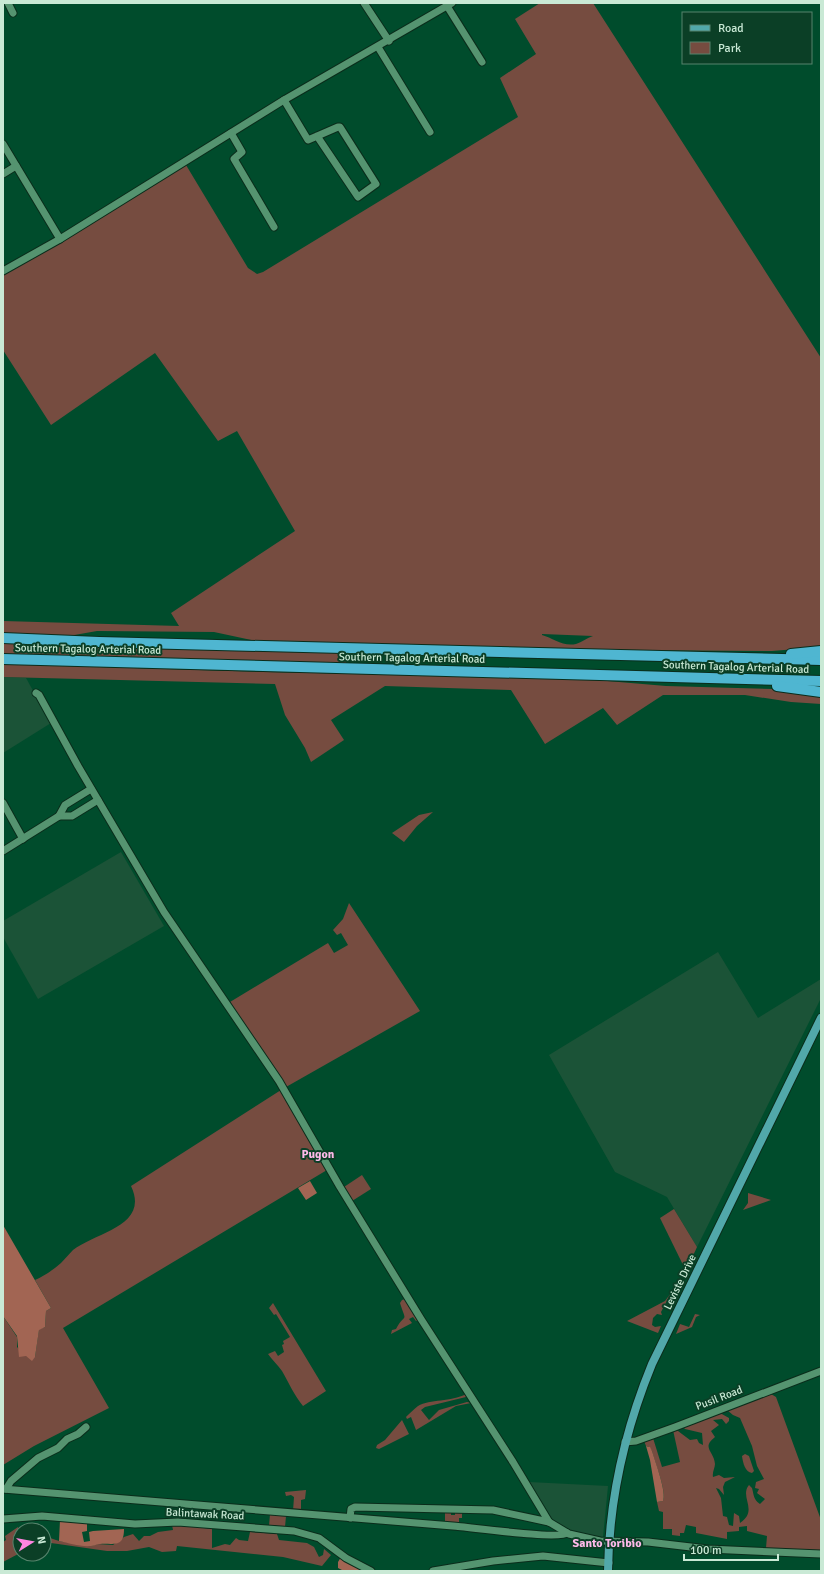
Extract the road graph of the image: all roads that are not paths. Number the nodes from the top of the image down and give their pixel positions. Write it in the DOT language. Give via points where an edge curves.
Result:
graph roads {
  1 [pos="8,3"];
  2 [pos="364,3"];
  3 [pos="450,4"];
  4 [pos="13,13"];
  5 [pos="389,41"];
  6 [pos="378,47"];
  7 [pos="482,62"];
  8 [pos="284,100"];
  9 [pos="430,132"];
  10 [pos="231,134"];
  11 [pos="317,136"];
  12 [pos="3,144"];
  13 [pos="16,166"];
  14 [pos="3,174"];
  15 [pos="274,227"];
  16 [pos="60,239"];
  17 [pos="3,271"];
  18 [pos="3,638"];
  19 [pos="821,652"];
  20 [pos="724,658"];
  21 [pos="3,659"];
  22 [pos="821,660"];
  23 [pos="696,677"];
  24 [pos="821,681"];
  25 [pos="821,692"];
  26 [pos="36,693"];
  27 [pos="91,789"];
  28 [pos="98,800"];
  29 [pos="3,803"];
  30 [pos="59,816"];
  31 [pos="23,838"];
  32 [pos="3,851"];
  33 [pos="821,1018"];
  34 [pos="821,1371"];
  35 [pos="86,1427"];
  36 [pos="625,1442"];
  37 [pos="4,1489"];
  38 [pos="350,1518"];
  39 [pos="3,1519"];
  40 [pos="549,1522"];
  41 [pos="567,1533"];
  42 [pos="609,1541"];
  43 [pos="821,1554"];
  44 [pos="608,1567"];
  45 [pos="371,1571"];
  46 [pos="433,1571"];
  1 -- 4 [label="street"];
  2 -- 5 [label="street"];
  3 -- 5 [label="street"];
  3 -- 7 [label="street"];
  5 -- 6 [label="street"];
  6 -- 8 [label="street"];
  6 -- 9 [label="street"];
  8 -- 10 [label="street"];
  8 -- 11 [label="street" via="307,140"];
  10 -- 15 [label="street" via="242,152 234,160"];
  10 -- 16 [label="street"];
  11 -- 11 [label="street" via="339,127 376,184 358,197"];
  12 -- 13 [label="street"];
  13 -- 14 [label="street"];
  13 -- 16 [label="street"];
  16 -- 17 [label="street"];
  18 -- 20 [label="highway, Southern Tagalog Arterial Road"];
  19 -- 20 [label="highway"];
  20 -- 22 [label="highway, Southern Tagalog Arterial Road"];
  21 -- 23 [label="highway, Southern Tagalog Arterial Road"];
  23 -- 24 [label="highway, Southern Tagalog Arterial Road"];
  23 -- 25 [label="highway"];
  26 -- 27 [label="street" via="40,695"];
  27 -- 28 [label="street"];
  27 -- 30 [label="street" via="65,805"];
  28 -- 30 [label="street" via="72,816"];
  28 -- 40 [label="street" via="186,947 279,1081 340,1187"];
  29 -- 31 [label="street"];
  30 -- 31 [label="street"];
  31 -- 32 [label="street"];
  33 -- 36 [label="main road, Leviste Drive" via="652,1364"];
  34 -- 36 [label="street, Pusil Road" via="636,1441"];
  35 -- 37 [label="street" via="58,1448 38,1458"];
  36 -- 42 [label="main road, Leviste Drive"];
  37 -- 38 [label="street"];
  38 -- 40 [label="street" via="351,1509 355,1507 483,1510"];
  38 -- 41 [label="street" via="546,1535 561,1536"];
  39 -- 45 [label="street, Balintawak Road" via="42,1516 135,1524 186,1522 294,1531 319,1538 346,1558"];
  40 -- 41 [label="street"];
  41 -- 42 [label="street" via="592,1540"];
  42 -- 43 [label="street"];
  42 -- 44 [label="main road, Leviste Drive"];
  44 -- 46 [label="street" via="555,1556 537,1556"];
}
